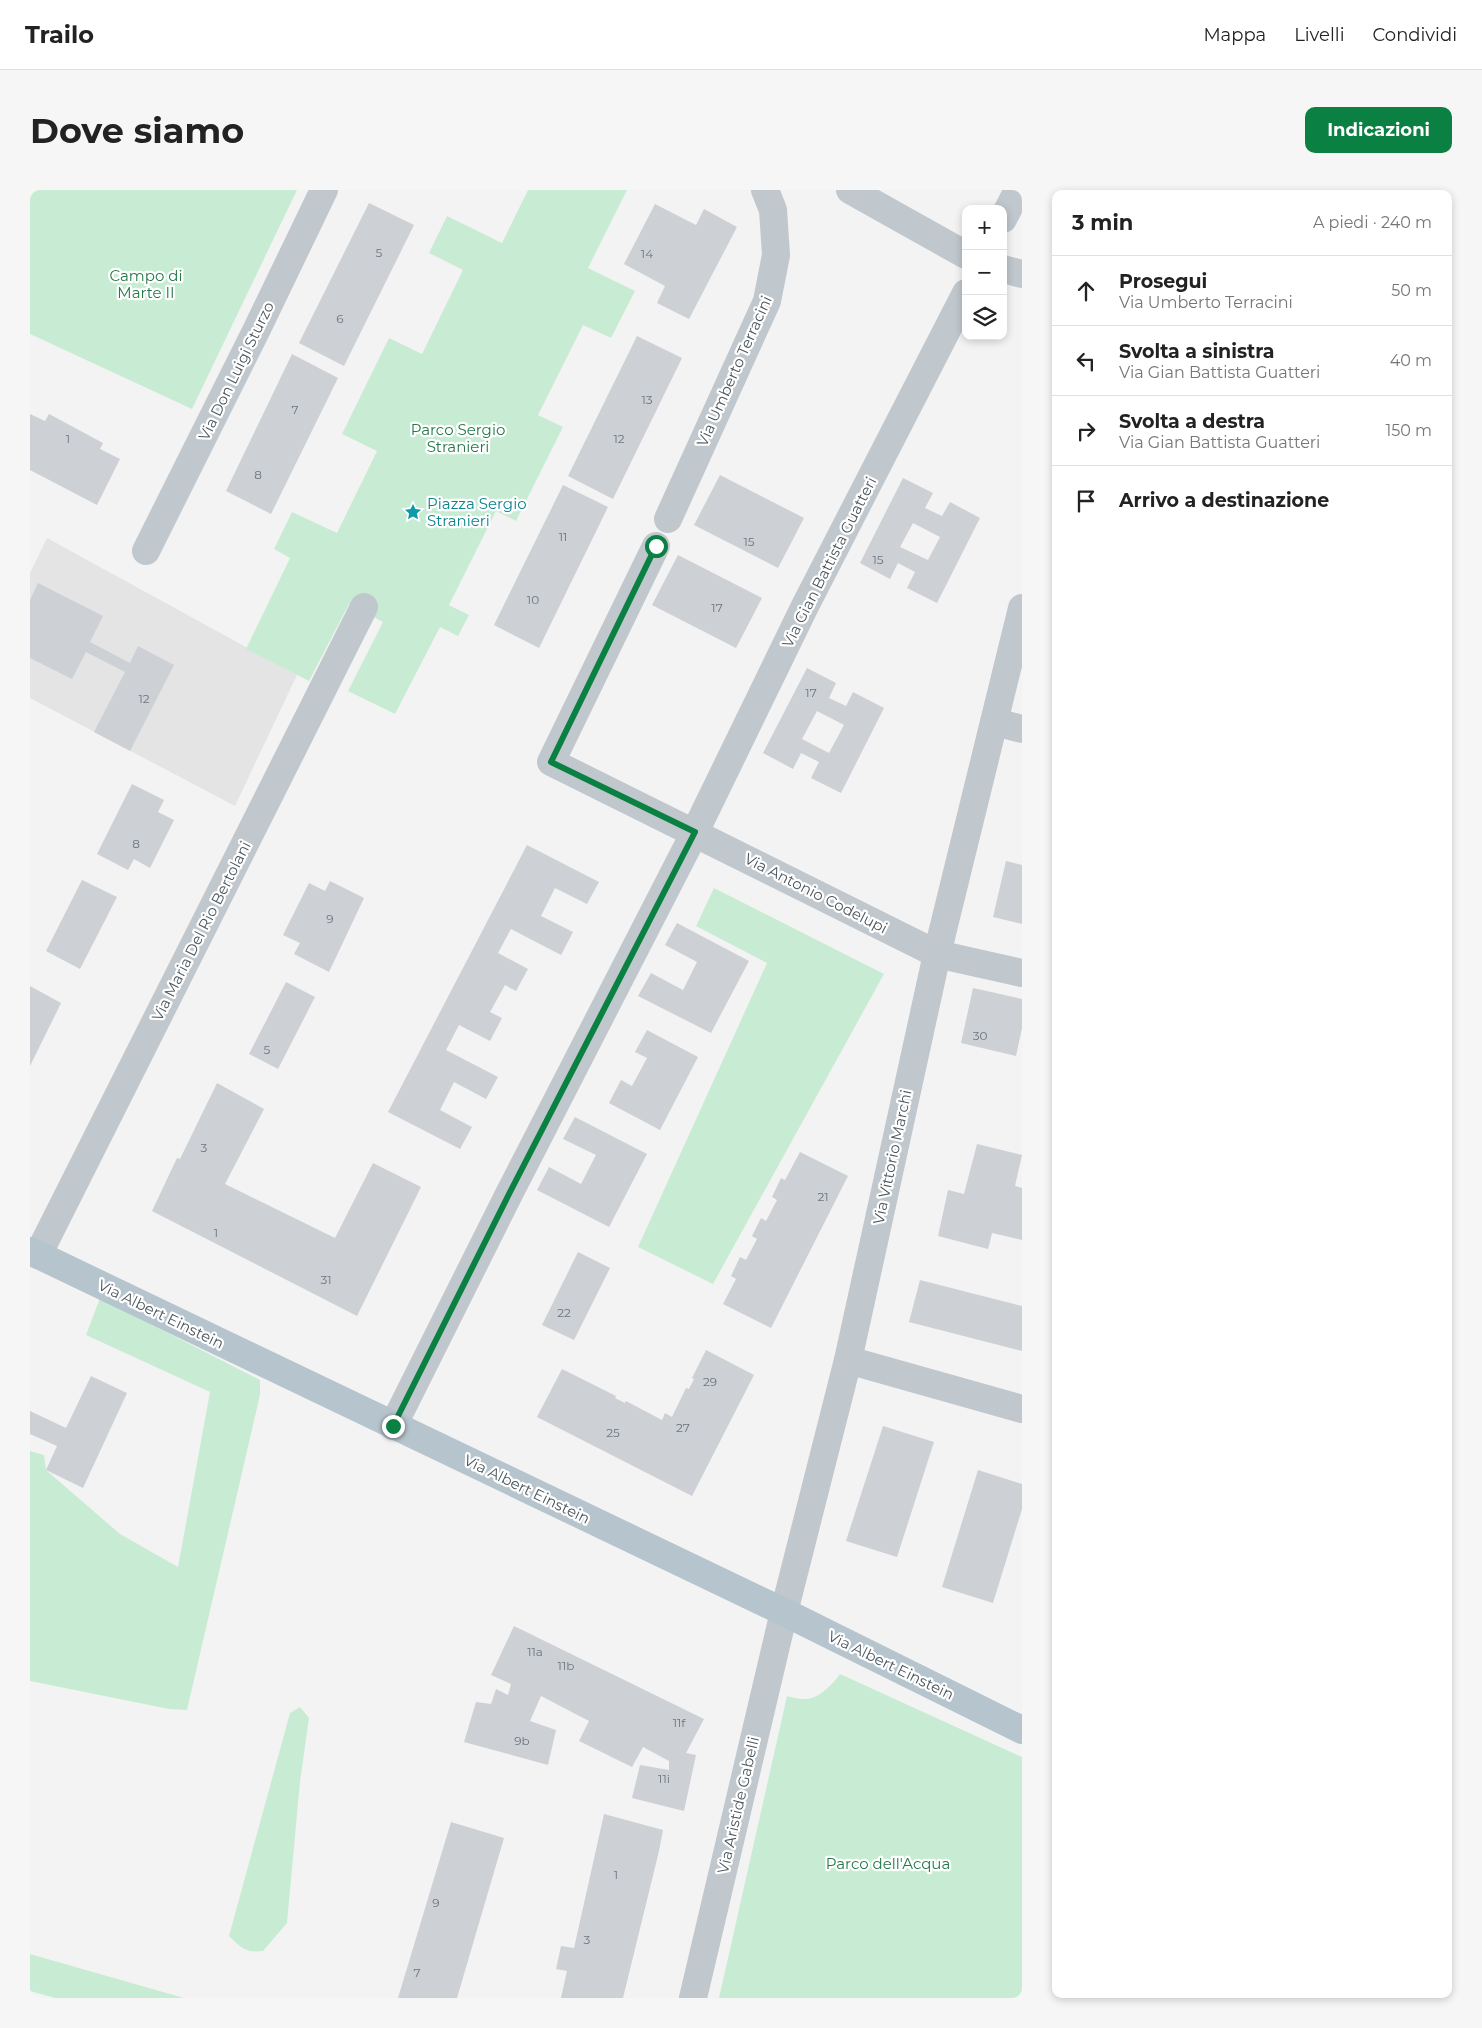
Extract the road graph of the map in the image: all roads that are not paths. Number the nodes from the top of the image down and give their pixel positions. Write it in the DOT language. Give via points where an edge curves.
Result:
graph roads {
  1 [pos="324,190"];
  2 [pos="765,190"];
  3 [pos="850,190"];
  4 [pos="1018,190"];
  5 [pos="1007,211"];
  6 [pos="962,253"];
  7 [pos="1007,270"];
  8 [pos="1022,274"];
  9 [pos="965,295"];
  10 [pos="668,519"];
  11 [pos="656,546"];
  12 [pos="146,552"];
  13 [pos="364,607"];
  14 [pos="1022,608"];
  15 [pos="995,722"];
  16 [pos="1022,728"];
  17 [pos="695,832"];
  18 [pos="937,954"];
  19 [pos="1022,973"];
  20 [pos="34,1253"];
  21 [pos="848,1360"];
  22 [pos="1022,1409"];
  23 [pos="393,1426"];
  24 [pos="784,1612"];
  25 [pos="1022,1730"];
  26 [pos="693,1998"];
  1 -- 12 [label="street, Via Don Luigi Sturzo"];
  2 -- 10 [label="street, Via Umberto Terracini" via="773,210 776,255 767,301"];
  3 -- 6 [label="street"];
  4 -- 5 [label="street"];
  7 -- 8 [label="street"];
  9 -- 17 [label="street, Via Gian Battista Guatteri" via="812,593"];
  11 -- 17 [label="street" via="551,762"];
  13 -- 20 [label="street, Via Maria Del Rio Bertolani"];
  14 -- 15 [label="street, Via Vittorio Marchi"];
  15 -- 16 [label="street"];
  15 -- 18 [label="street, Via Vittorio Marchi"];
  17 -- 18 [label="street, Via Antonio Codelupi"];
  17 -- 23 [label="street, Via Gian Battista Guatteri"];
  18 -- 19 [label="street"];
  18 -- 21 [label="street, Via Vittorio Marchi"];
  20 -- 23 [label="main road, Via Albert Einstein"];
  21 -- 22 [label="street"];
  21 -- 24 [label="street, Via Vittorio Marchi"];
  23 -- 24 [label="main road, Via Albert Einstein"];
  24 -- 25 [label="main road, Via Albert Einstein"];
  24 -- 26 [label="street, Via Aristide Gabelli"];
}
